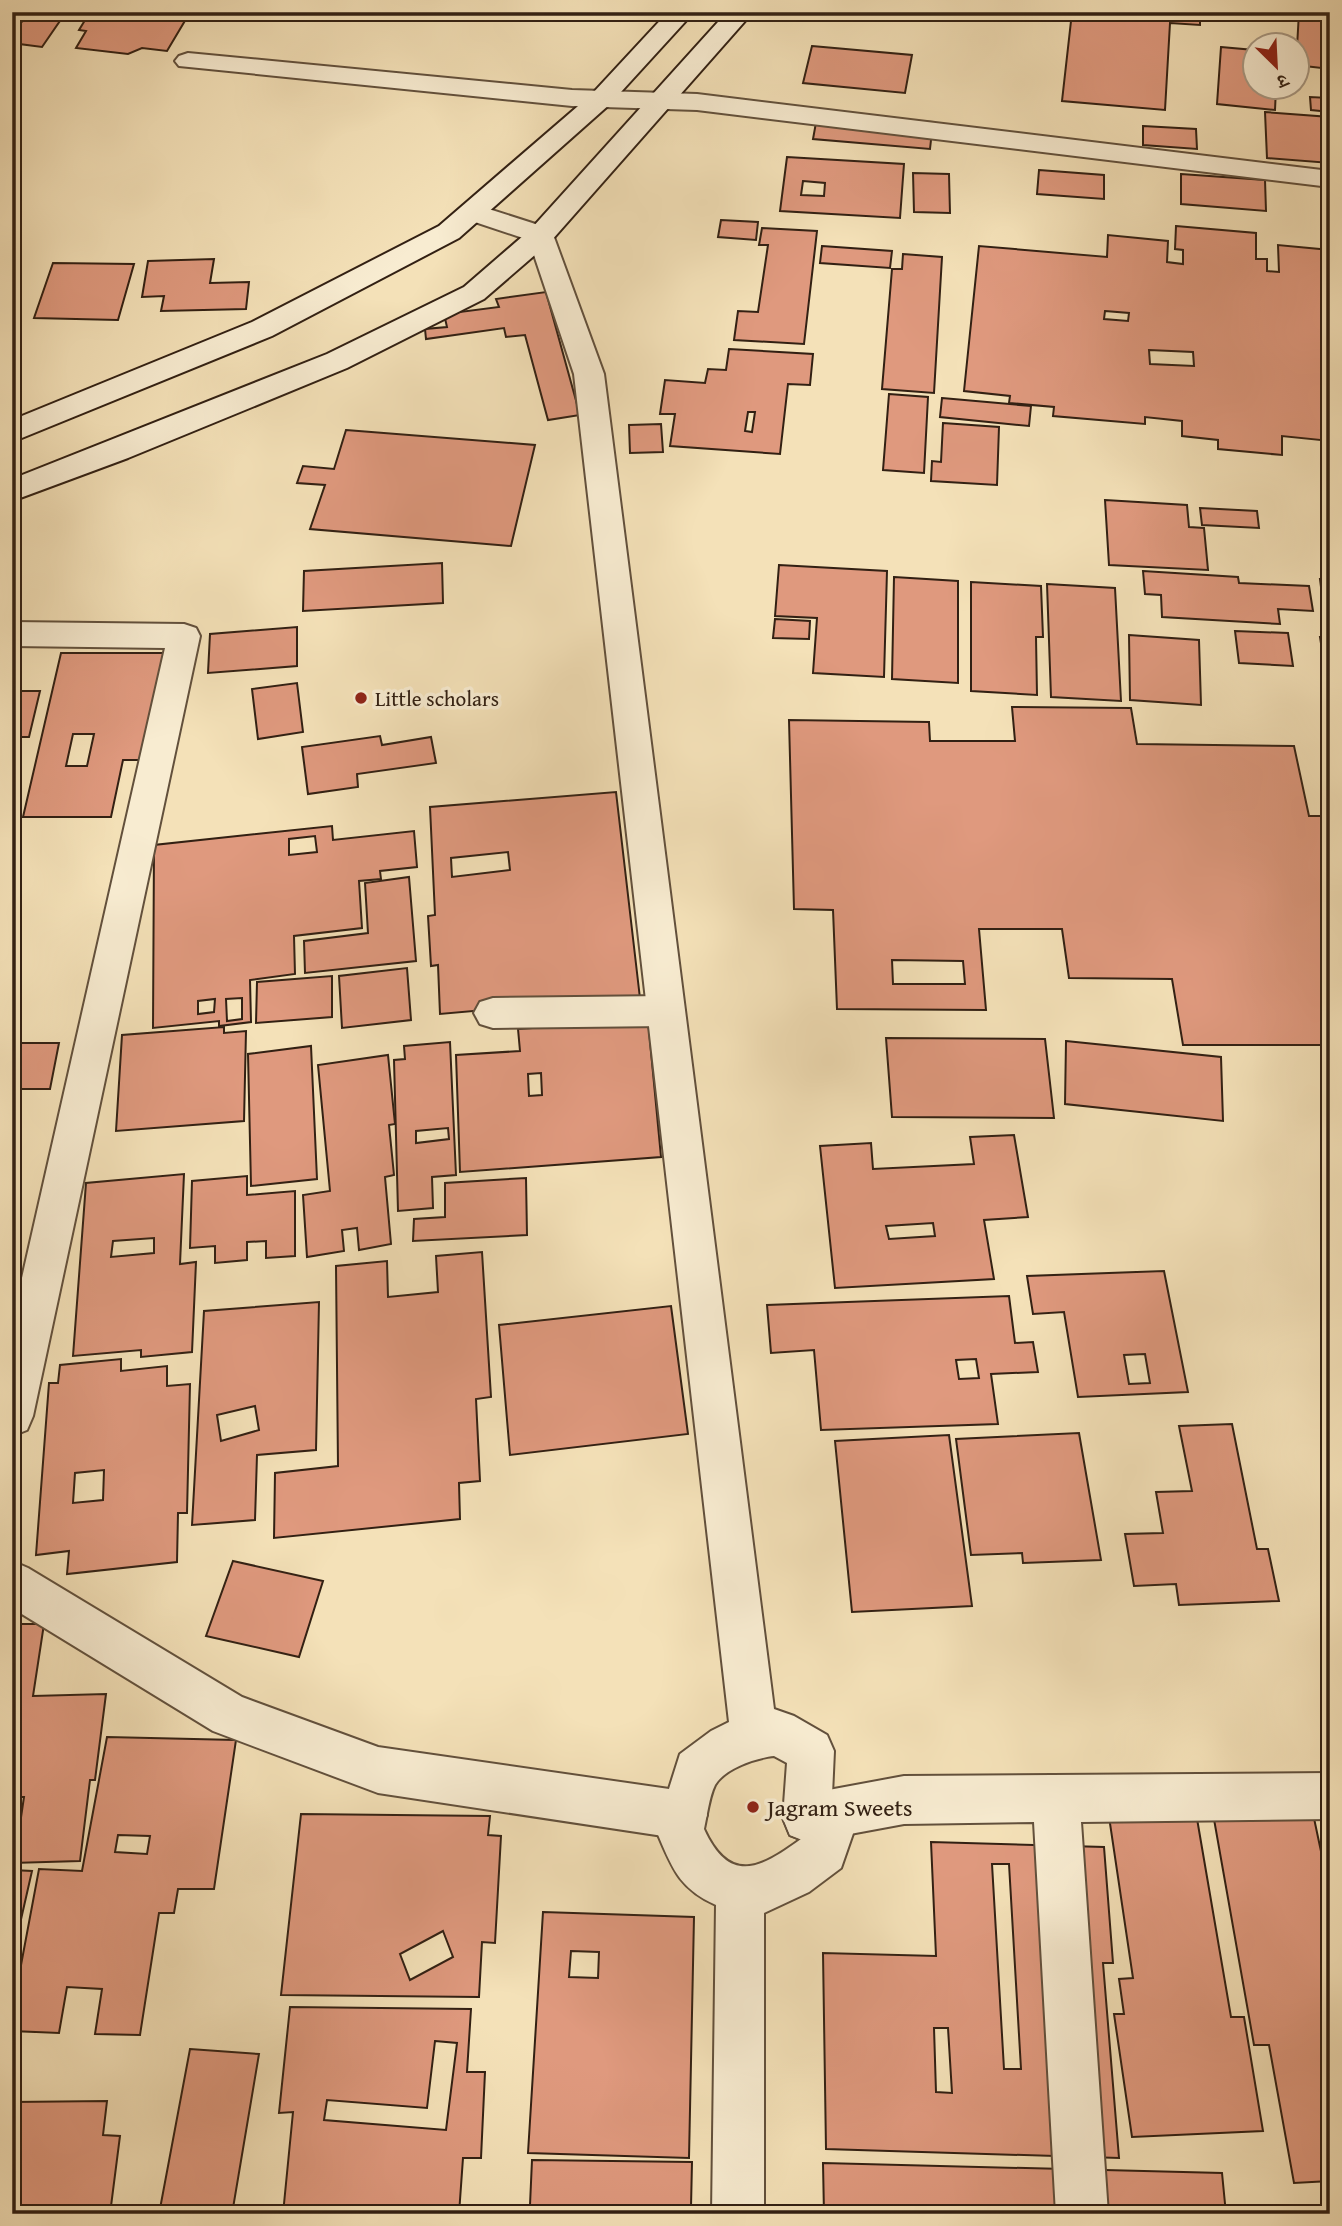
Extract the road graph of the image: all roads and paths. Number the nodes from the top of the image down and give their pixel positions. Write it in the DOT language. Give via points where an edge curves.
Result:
graph roads {
  1 [pos="682,12"];
  2 [pos="741,12"];
  3 [pos="188,61"];
  4 [pos="601,99"];
  5 [pos="661,100"];
  6 [pos="1330,180"];
  7 [pos="473,212"];
  8 [pos="541,236"];
  9 [pos="12,432"];
  10 [pos="12,491"];
  11 [pos="12,634"];
  12 [pos="666,1011"];
  13 [pos="493,1013"];
  14 [pos="12,1416"];
  15 [pos="12,1583"];
  16 [pos="754,1735"];
  17 [pos="1330,1796"];
  18 [pos="1056,1799"];
  19 [pos="683,1815"];
  20 [pos="807,1818"];
  21 [pos="740,1891"];
  22 [pos="738,2214"];
  23 [pos="1082,2214"];
  1 -- 4 [label="street"];
  2 -- 5 [label="street"];
  3 -- 4 [label="street"];
  4 -- 5 [label="street"];
  4 -- 7 [label="street"];
  5 -- 6 [label="street"];
  5 -- 8 [label="street"];
  7 -- 8 [label="street"];
  7 -- 9 [label="street" via="449,232 262,329"];
  8 -- 10 [label="street" via="474,293 337,361"];
  8 -- 12 [label="street" via="589,374"];
  11 -- 14 [label="street" via="184,636"];
  12 -- 13 [label="street"];
  12 -- 16 [label="street"];
  15 -- 19 [label="street" via="229,1715 378,1770"];
  16 -- 19 [label="street" via="727,1747 696,1770"];
  16 -- 20 [label="street" via="778,1732 811,1751"];
  17 -- 18 [label="street"];
  18 -- 20 [label="street" via="904,1800"];
  18 -- 23 [label="street"];
  19 -- 21 [label="street" via="680,1830 690,1852 710,1878"];
  20 -- 21 [label="street" via="834,1819 824,1851 765,1889"];
  21 -- 22 [label="street"];
}
